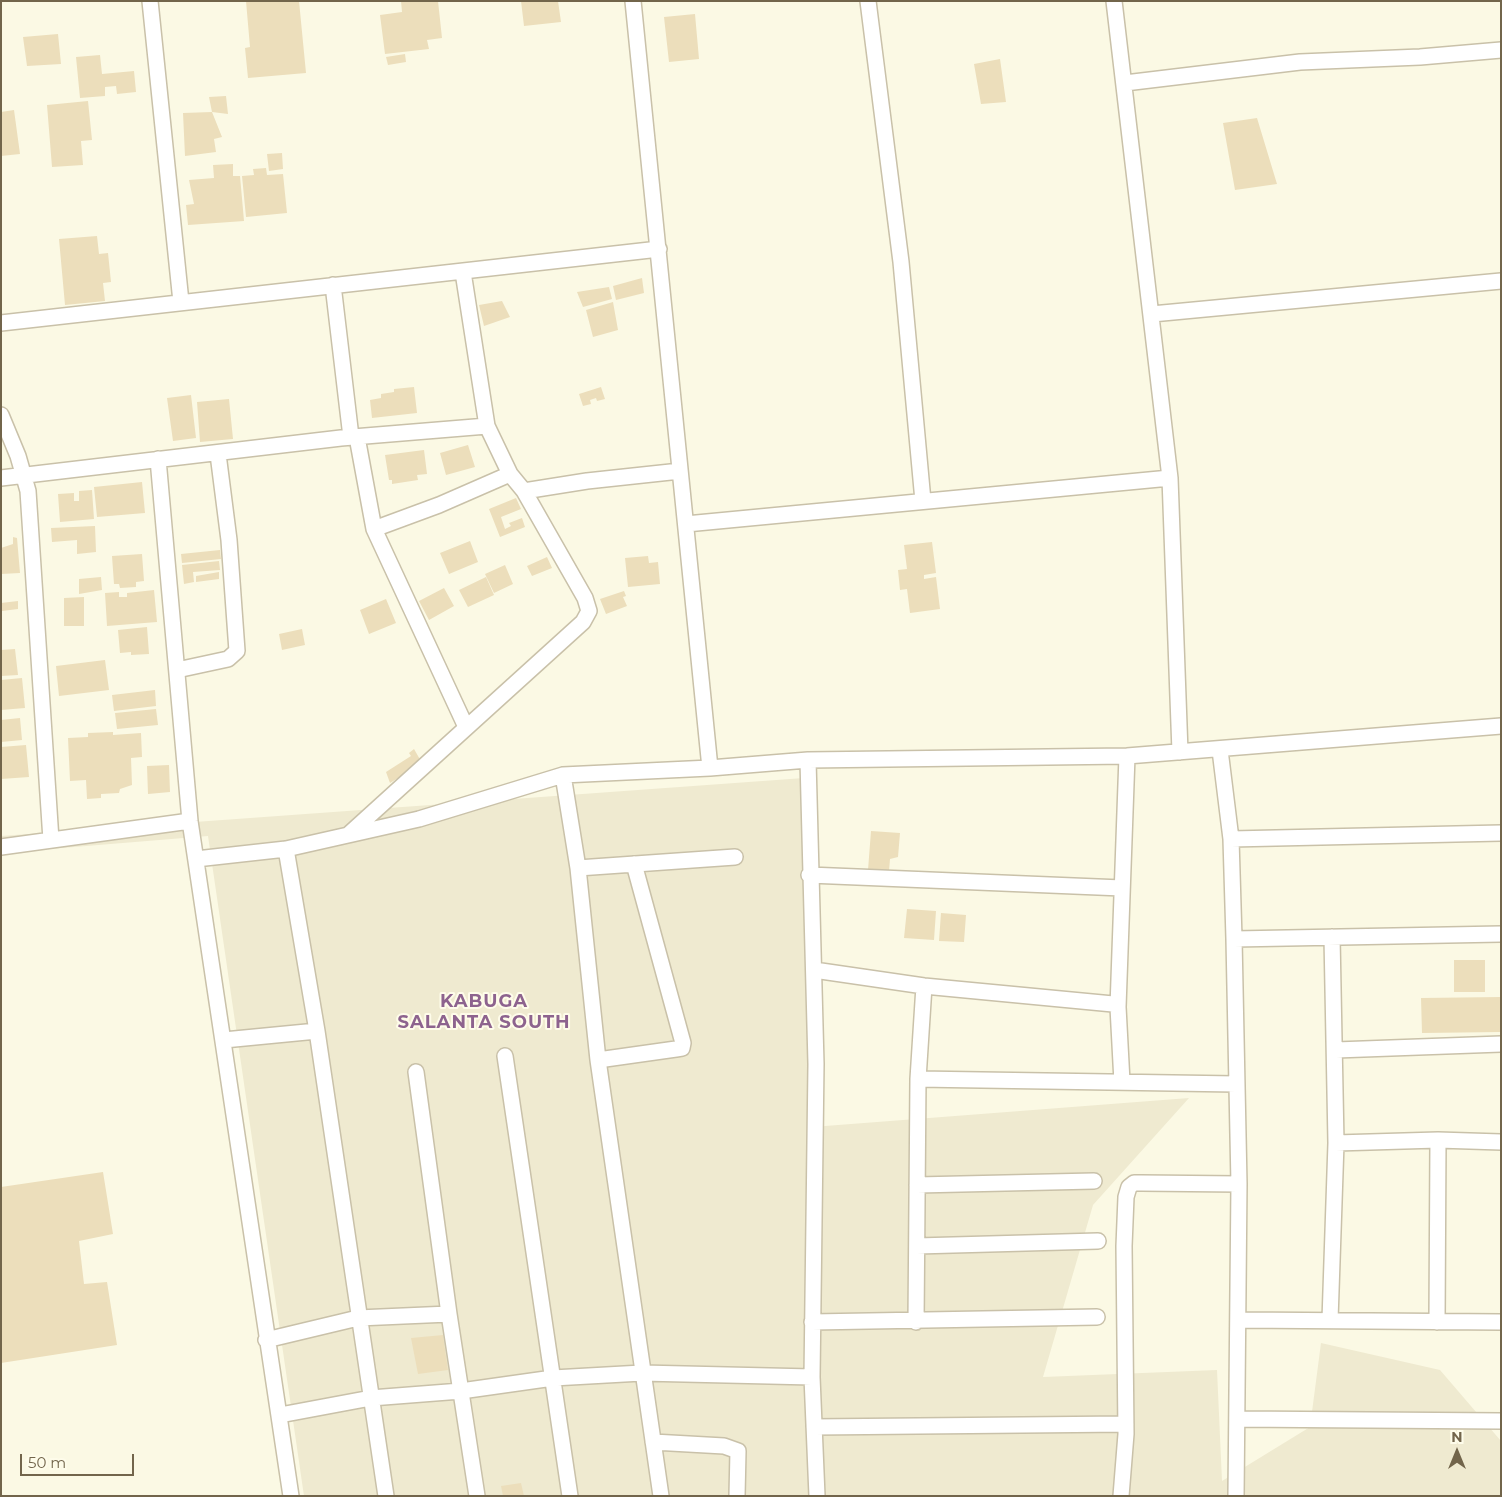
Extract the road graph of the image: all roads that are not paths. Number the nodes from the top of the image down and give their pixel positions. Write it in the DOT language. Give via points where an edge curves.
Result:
graph roads {
  1 [pos="150,1"];
  2 [pos="633,1"];
  3 [pos="868,1"];
  4 [pos="1114,1"];
  5 [pos="1501,50"];
  6 [pos="1125,83"];
  7 [pos="659,249"];
  8 [pos="462,272"];
  9 [pos="1501,281"];
  10 [pos="334,285"];
  11 [pos="181,302"];
  12 [pos="1152,314"];
  13 [pos="1,323"];
  14 [pos="1,416"];
  15 [pos="487,426"];
  16 [pos="354,437"];
  17 [pos="218,454"];
  18 [pos="158,459"];
  19 [pos="680,471"];
  20 [pos="510,474"];
  21 [pos="24,476"];
  22 [pos="1,478"];
  23 [pos="1170,478"];
  24 [pos="524,492"];
  25 [pos="923,501"];
  26 [pos="686,524"];
  27 [pos="374,529"];
  28 [pos="176,670"];
  29 [pos="1501,726"];
  30 [pos="466,727"];
  31 [pos="1220,750"];
  32 [pos="1180,752"];
  33 [pos="1127,756"];
  34 [pos="808,760"];
  35 [pos="710,768"];
  36 [pos="563,775"];
  37 [pos="190,821"];
  38 [pos="1501,833"];
  39 [pos="348,835"];
  40 [pos="1231,839"];
  41 [pos="51,840"];
  42 [pos="1,847"];
  43 [pos="286,848"];
  44 [pos="735,857"];
  45 [pos="196,859"];
  46 [pos="634,864"];
  47 [pos="578,868"];
  48 [pos="809,876"];
  49 [pos="1122,888"];
  50 [pos="1501,934"];
  51 [pos="1332,937"];
  52 [pos="1234,939"];
  53 [pos="814,970"];
  54 [pos="924,986"];
  55 [pos="1118,1007"];
  56 [pos="317,1031"];
  57 [pos="224,1040"];
  58 [pos="1501,1044"];
  59 [pos="1336,1050"];
  60 [pos="505,1056"];
  61 [pos="598,1060"];
  62 [pos="416,1072"];
  63 [pos="918,1079"];
  64 [pos="1122,1082"];
  65 [pos="1236,1084"];
  66 [pos="1438,1140"];
  67 [pos="1501,1142"];
  68 [pos="1336,1143"];
  69 [pos="1094,1181"];
  70 [pos="1239,1184"];
  71 [pos="917,1185"];
  72 [pos="1098,1241"];
  73 [pos="917,1246"];
  74 [pos="449,1314"];
  75 [pos="358,1318"];
  76 [pos="1097,1318"];
  77 [pos="1239,1320"];
  78 [pos="1330,1320"];
  79 [pos="812,1322"];
  80 [pos="916,1322"];
  81 [pos="1437,1322"];
  82 [pos="1501,1322"];
  83 [pos="266,1340"];
  84 [pos="642,1373"];
  85 [pos="812,1377"];
  86 [pos="553,1378"];
  87 [pos="461,1391"];
  88 [pos="371,1398"];
  89 [pos="280,1415"];
  90 [pos="1237,1419"];
  91 [pos="1501,1421"];
  92 [pos="1126,1424"];
  93 [pos="814,1427"];
  94 [pos="653,1442"];
  95 [pos="291,1496"];
  96 [pos="386,1496"];
  97 [pos="477,1496"];
  98 [pos="570,1496"];
  99 [pos="661,1496"];
  100 [pos="736,1496"];
  101 [pos="817,1496"];
  102 [pos="1121,1496"];
  103 [pos="1236,1496"];
  1 -- 11 [label="street"];
  2 -- 7 [label="street"];
  3 -- 25 [label="street" via="902,262"];
  4 -- 6 [label="street"];
  5 -- 6 [label="street" via="1300,62"];
  6 -- 12 [label="street"];
  7 -- 8 [label="street"];
  7 -- 19 [label="street"];
  8 -- 10 [label="street"];
  8 -- 15 [label="street"];
  9 -- 12 [label="street"];
  10 -- 11 [label="street"];
  10 -- 16 [label="street"];
  11 -- 13 [label="street"];
  12 -- 23 [label="street"];
  14 -- 21 [label="street"];
  15 -- 16 [label="street"];
  15 -- 20 [label="street"];
  16 -- 17 [label="street"];
  16 -- 27 [label="street"];
  17 -- 18 [label="street"];
  17 -- 28 [label="street" via="229,540 237,651 228,659"];
  18 -- 21 [label="street"];
  18 -- 28 [label="street"];
  19 -- 24 [label="street"];
  19 -- 26 [label="street"];
  20 -- 24 [label="street"];
  20 -- 27 [label="street"];
  21 -- 22 [label="street"];
  21 -- 41 [label="street" via="28,492"];
  23 -- 25 [label="street"];
  23 -- 32 [label="street"];
  24 -- 30 [label="street" via="585,598 589,611 583,622"];
  25 -- 26 [label="street"];
  26 -- 35 [label="street"];
  27 -- 30 [label="street"];
  28 -- 37 [label="street"];
  29 -- 31 [label="street"];
  30 -- 39 [label="street"];
  31 -- 32 [label="street"];
  31 -- 40 [label="street"];
  32 -- 33 [label="street"];
  33 -- 34 [label="street"];
  33 -- 49 [label="street"];
  34 -- 35 [label="street"];
  34 -- 48 [label="street"];
  35 -- 36 [label="street"];
  36 -- 39 [label="street" via="419,819"];
  36 -- 47 [label="street"];
  37 -- 41 [label="street"];
  37 -- 45 [label="street"];
  38 -- 40 [label="street"];
  39 -- 43 [label="street"];
  40 -- 52 [label="street"];
  41 -- 42 [label="street"];
  43 -- 45 [label="street"];
  43 -- 56 [label="street"];
  44 -- 46 [label="street"];
  45 -- 57 [label="street"];
  46 -- 47 [label="street"];
  46 -- 61 [label="street" via="683,1043 682,1048"];
  47 -- 61 [label="street"];
  48 -- 49 [label="street"];
  48 -- 53 [label="street"];
  49 -- 55 [label="street"];
  50 -- 51 [label="street"];
  51 -- 52 [label="street"];
  51 -- 59 [label="street"];
  52 -- 65 [label="street"];
  53 -- 54 [label="street"];
  53 -- 79 [label="street" via="816,1064"];
  54 -- 55 [label="street" via="1114,1004"];
  54 -- 63 [label="street"];
  55 -- 64 [label="street"];
  56 -- 57 [label="street"];
  56 -- 75 [label="street"];
  57 -- 83 [label="street"];
  58 -- 59 [label="street"];
  59 -- 68 [label="street"];
  60 -- 86 [label="street"];
  61 -- 84 [label="street" via="629,1261"];
  62 -- 74 [label="street"];
  63 -- 64 [label="street"];
  63 -- 71 [label="street"];
  64 -- 65 [label="street"];
  65 -- 70 [label="street"];
  66 -- 67 [label="street"];
  66 -- 68 [label="street"];
  66 -- 81 [label="street"];
  68 -- 78 [label="street"];
  69 -- 71 [label="street"];
  70 -- 77 [label="street"];
  70 -- 92 [label="street" via="1134,1183 1129,1187 1124,1246"];
  71 -- 73 [label="street"];
  72 -- 73 [label="street"];
  73 -- 80 [label="street"];
  74 -- 75 [label="street"];
  74 -- 87 [label="street"];
  75 -- 83 [label="street"];
  75 -- 88 [label="street"];
  76 -- 80 [label="street"];
  77 -- 78 [label="street"];
  77 -- 90 [label="street"];
  78 -- 81 [label="street"];
  79 -- 80 [label="street"];
  79 -- 85 [label="street"];
  81 -- 82 [label="street"];
  83 -- 89 [label="street"];
  84 -- 85 [label="street"];
  84 -- 86 [label="street"];
  84 -- 94 [label="street"];
  85 -- 93 [label="street"];
  86 -- 87 [label="street"];
  86 -- 98 [label="street"];
  87 -- 88 [label="street"];
  87 -- 97 [label="street"];
  88 -- 89 [label="street"];
  88 -- 96 [label="street"];
  89 -- 95 [label="street"];
  90 -- 91 [label="street"];
  90 -- 103 [label="street"];
  92 -- 93 [label="street"];
  92 -- 102 [label="street"];
  93 -- 101 [label="street"];
  94 -- 99 [label="street"];
  94 -- 100 [label="street" via="724,1446 738,1451"];
}
